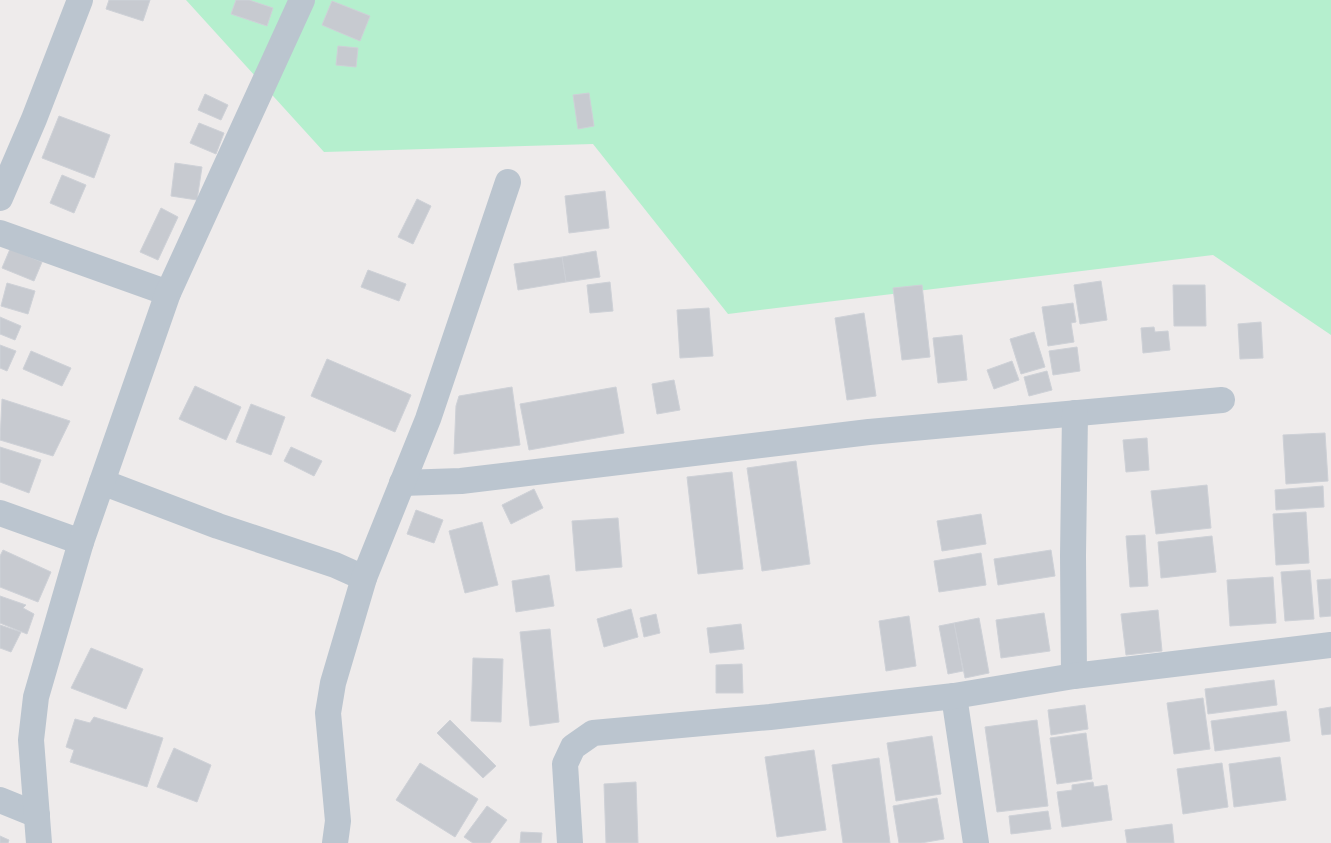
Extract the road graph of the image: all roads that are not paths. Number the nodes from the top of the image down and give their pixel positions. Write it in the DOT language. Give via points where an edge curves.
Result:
graph roads {
  1 [pos="80,0"];
  2 [pos="302,0"];
  3 [pos="508,182"];
  4 [pos="0,198"];
  5 [pos="0,233"];
  6 [pos="168,293"];
  7 [pos="1222,400"];
  8 [pos="1075,413"];
  9 [pos="102,482"];
  10 [pos="402,483"];
  11 [pos="0,513"];
  12 [pos="81,542"];
  13 [pos="364,578"];
  14 [pos="1331,645"];
  15 [pos="1074,676"];
  16 [pos="954,696"];
  17 [pos="0,800"];
  18 [pos="37,815"];
  19 [pos="39,843"];
  20 [pos="335,843"];
  21 [pos="570,843"];
  22 [pos="976,843"];
  1 -- 4 [label="street"];
  2 -- 6 [label="street"];
  3 -- 10 [label="street" via="428,419"];
  5 -- 6 [label="street"];
  6 -- 9 [label="street"];
  7 -- 8 [label="street"];
  8 -- 10 [label="street" via="869,432 461,481"];
  8 -- 15 [label="street"];
  9 -- 12 [label="street"];
  9 -- 13 [label="street"];
  10 -- 13 [label="street"];
  11 -- 12 [label="street"];
  12 -- 18 [label="street" via="36,697 31,740"];
  13 -- 20 [label="street" via="333,683 328,713 338,821"];
  14 -- 15 [label="street"];
  15 -- 16 [label="street"];
  16 -- 21 [label="street" via="593,733 573,747 565,764"];
  16 -- 22 [label="street"];
  17 -- 18 [label="street"];
  18 -- 19 [label="street"];
}
